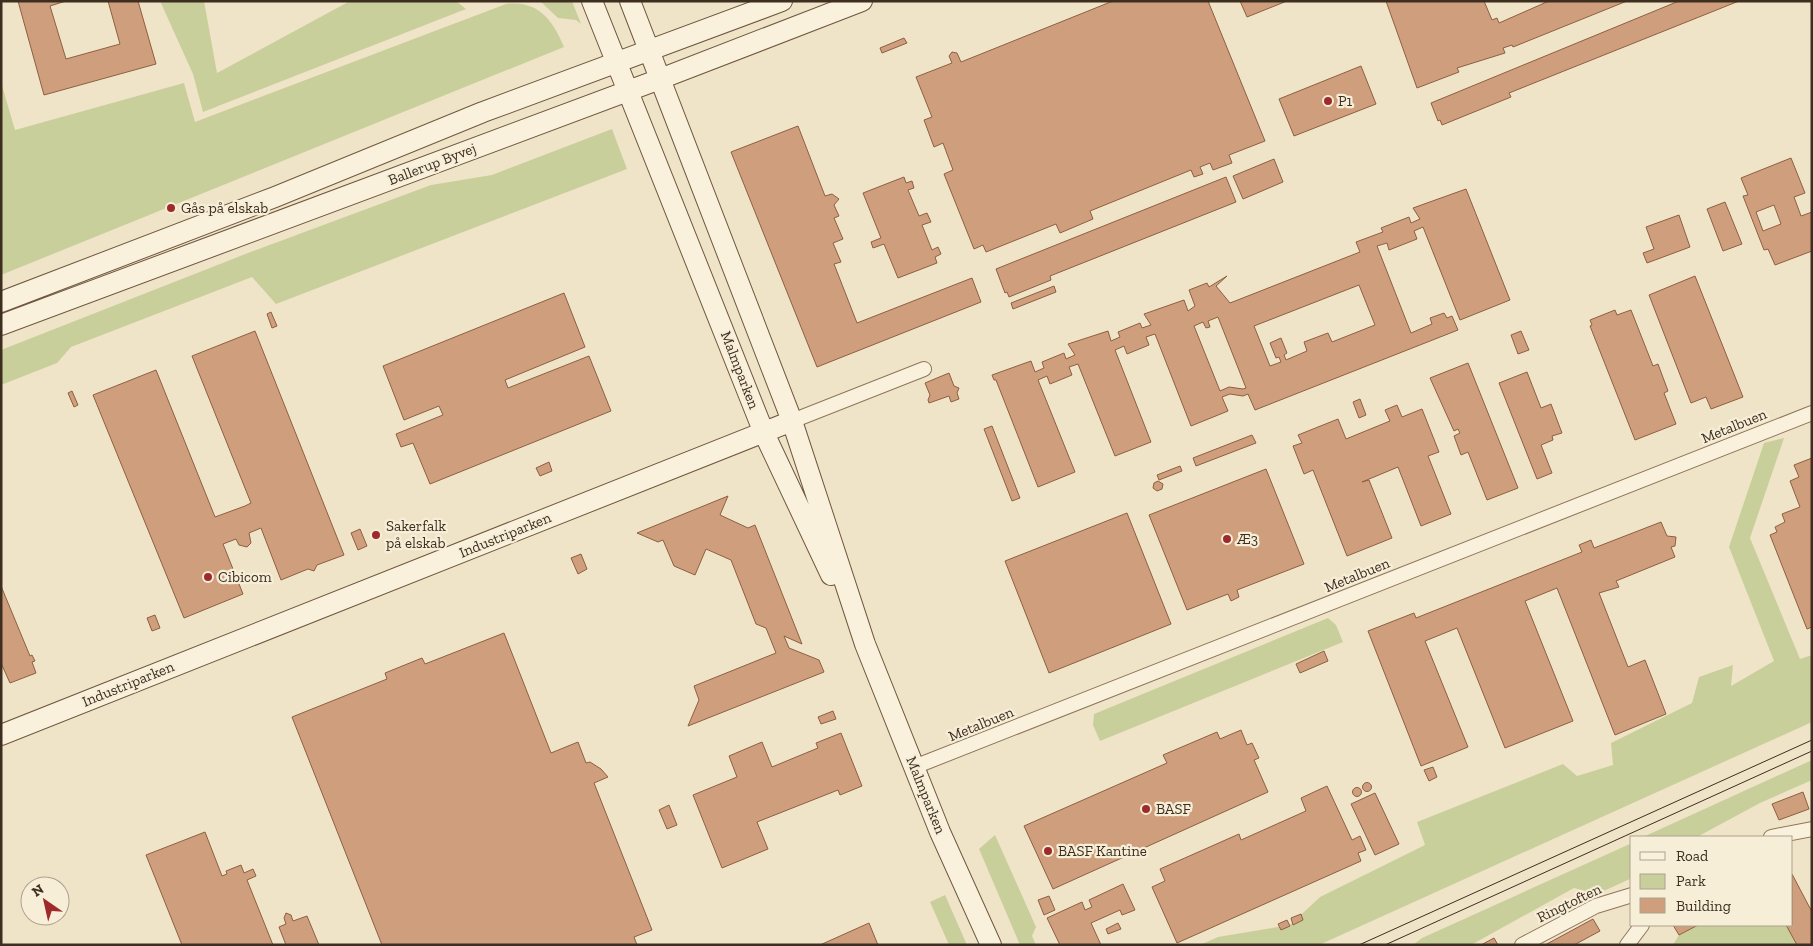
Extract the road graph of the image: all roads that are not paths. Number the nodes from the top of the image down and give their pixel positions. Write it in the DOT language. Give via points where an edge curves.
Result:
graph roads {
  1 [pos="592,1"];
  2 [pos="630,1"];
  3 [pos="782,1"];
  4 [pos="862,1"];
  5 [pos="649,50"];
  6 [pos="617,61"];
  7 [pos="660,79"];
  8 [pos="628,90"];
  9 [pos="1,302"];
  10 [pos="1,325"];
  11 [pos="924,369"];
  12 [pos="1812,413"];
  13 [pos="792,421"];
  14 [pos="764,433"];
  15 [pos="865,644"];
  16 [pos="1,735"];
  17 [pos="914,767"];
  18 [pos="1812,828"];
  19 [pos="1776,836"];
  20 [pos="1630,896"];
  21 [pos="1641,926"];
  22 [pos="991,945"];
  23 [pos="1522,945"];
  24 [pos="1627,945"];
  1 -- 6 [label="street, Malmparken"];
  2 -- 5 [label="street, Malmparken"];
  3 -- 5 [label="street, Ballerup Byvej"];
  4 -- 7 [label="street, Ballerup Byvej"];
  5 -- 6 [label="street, Ballerup Byvej"];
  5 -- 7 [label="street, Malmparken"];
  6 -- 8 [label="street, Malmparken"];
  6 -- 9 [label="street, Ballerup Byvej"];
  7 -- 8 [label="street, Ballerup Byvej"];
  7 -- 13 [label="street, Malmparken"];
  8 -- 10 [label="street, Ballerup Byvej"];
  8 -- 14 [label="street, Malmparken"];
  11 -- 13 [label="street, Industriparken"];
  12 -- 17 [label="street, Metalbuen"];
  13 -- 14 [label="street, Industriparken"];
  13 -- 15 [label="street, Malmparken"];
  14 -- 15 [label="street, Malmparken"];
  14 -- 16 [label="street, Industriparken"];
  15 -- 17 [label="street, Malmparken"];
  17 -- 22 [label="street, Malmparken"];
  18 -- 19 [label="street"];
  20 -- 23 [label="street, Ringtoften" via="1596,906"];
  21 -- 24 [label="street"];
}
